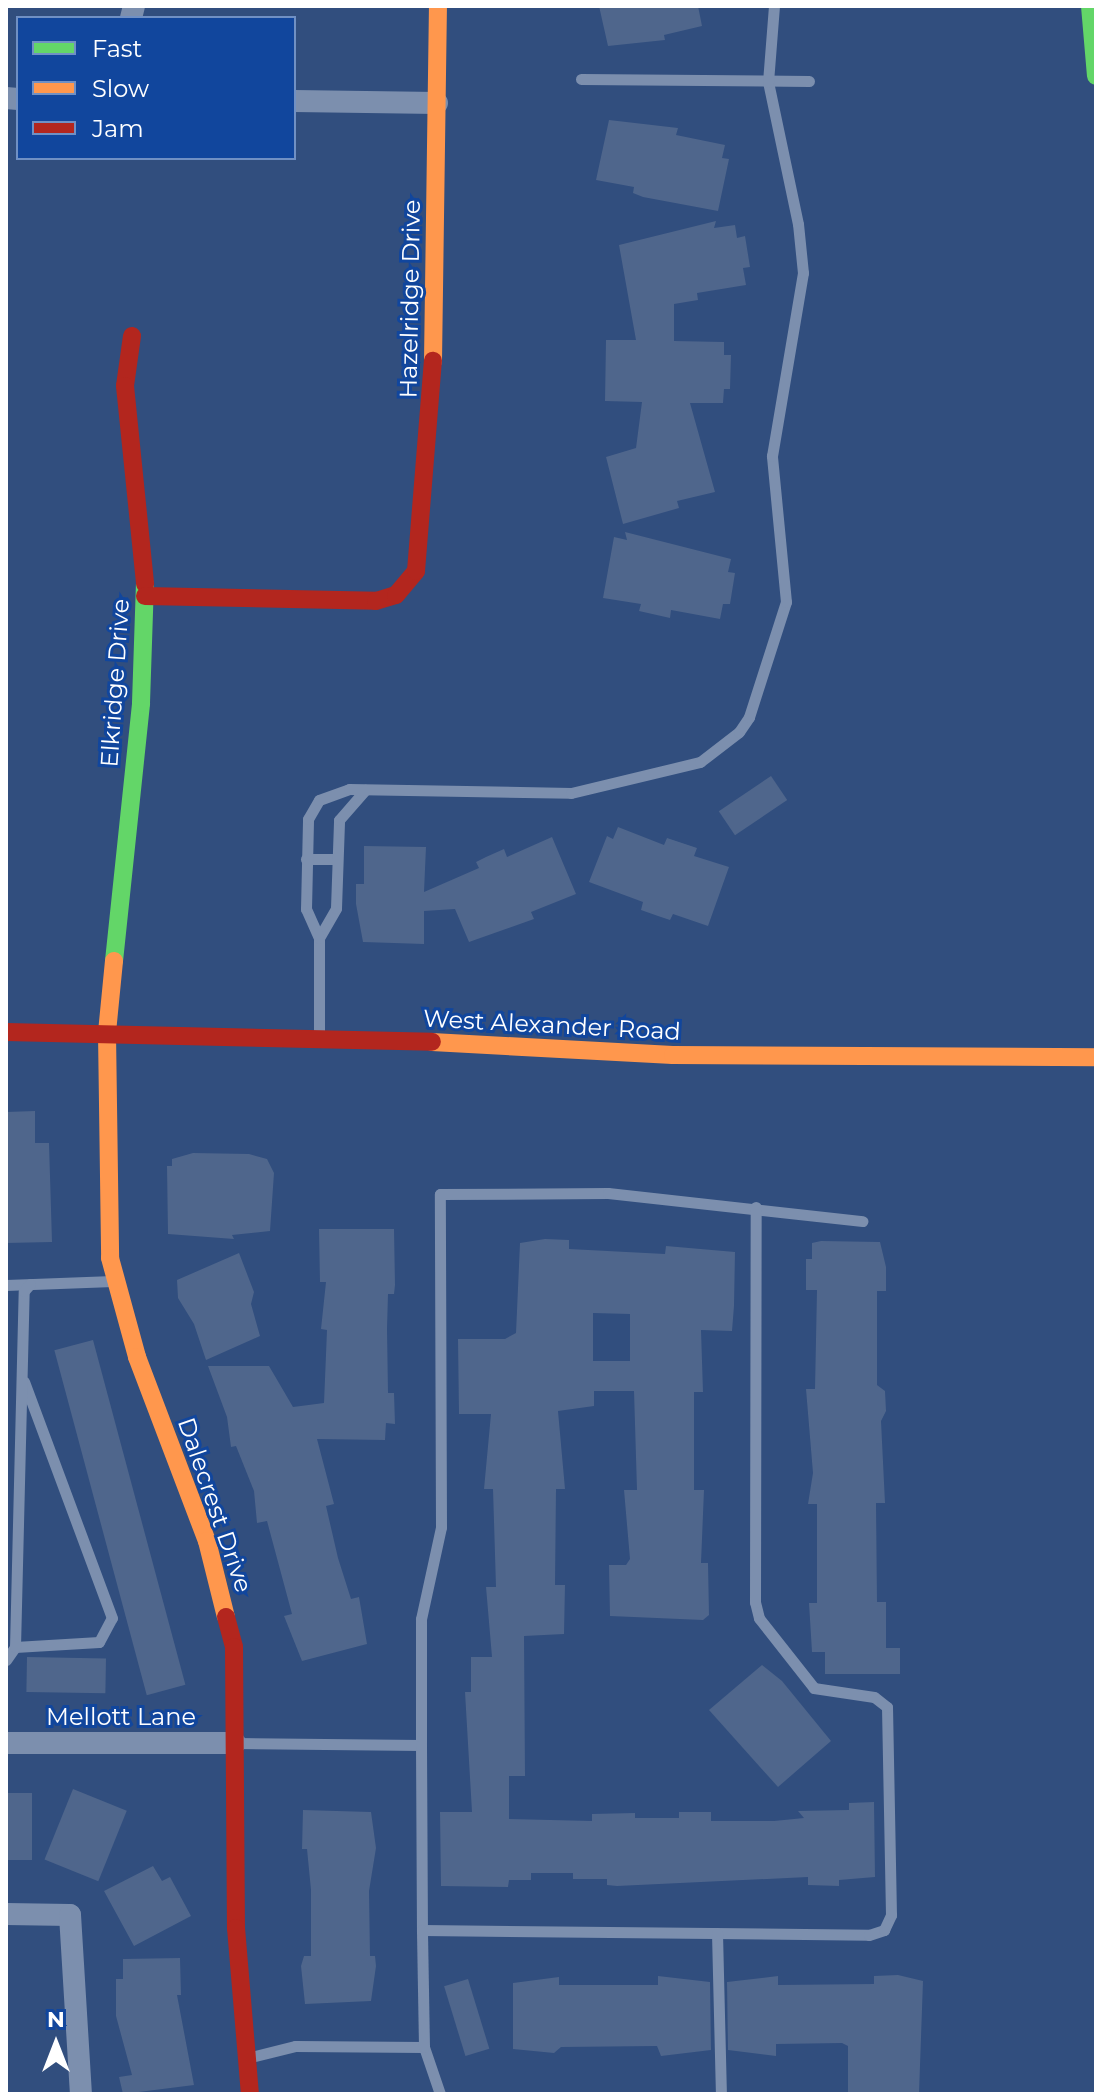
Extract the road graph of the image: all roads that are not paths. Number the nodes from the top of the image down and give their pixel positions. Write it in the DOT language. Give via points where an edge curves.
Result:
graph roads {
  1 [pos="438,6"];
  2 [pos="774,6"];
  3 [pos="1090,6"];
  4 [pos="1096,76"];
  5 [pos="581,79"];
  6 [pos="809,81"];
  7 [pos="768,82"];
  8 [pos="296,101"];
  9 [pos="437,103"];
  10 [pos="132,336"];
  11 [pos="145,596"];
  12 [pos="365,790"];
  13 [pos="306,859"];
  14 [pos="336,859"];
  15 [pos="319,938"];
  16 [pos="6,1032"];
  17 [pos="107,1033"];
  18 [pos="319,1036"];
  19 [pos="1096,1057"];
  20 [pos="756,1207"];
  21 [pos="862,1221"];
  22 [pos="115,1281"];
  23 [pos="30,1284"];
  24 [pos="6,1285"];
  25 [pos="22,1377"];
  26 [pos="15,1647"];
  27 [pos="6,1660"];
  28 [pos="6,1743"];
  29 [pos="235,1743"];
  30 [pos="421,1745"];
  31 [pos="6,1914"];
  32 [pos="422,1930"];
  33 [pos="717,1933"];
  34 [pos="424,2047"];
  35 [pos="243,2059"];
  36 [pos="81,2094"];
  37 [pos="250,2094"];
  38 [pos="440,2094"];
  39 [pos="721,2094"];
  1 -- 9 [label="main road, Hazelridge Drive"];
  2 -- 7 [label="lane"];
  3 -- 4 [label="main road"];
  5 -- 7 [label="lane"];
  6 -- 7 [label="lane"];
  7 -- 12 [label="lane" via="803,273 772,456 786,602 745,724 700,762 571,793"];
  8 -- 9 [label="street"];
  9 -- 11 [label="main road, Hazelridge Drive" via="432,401 418,561 405,588 376,601"];
  10 -- 11 [label="main road, Elkridge Drive" via="125,386 140,499"];
  11 -- 17 [label="main road, Elkridge Drive" via="141,703"];
  12 -- 13 [label="lane" via="338,790 319,800 308,819"];
  12 -- 14 [label="lane" via="339,820"];
  13 -- 14 [label="lane"];
  13 -- 15 [label="lane" via="306,909"];
  14 -- 15 [label="lane" via="336,908"];
  15 -- 18 [label="lane"];
  16 -- 17 [label="main road, West Alexander Road"];
  17 -- 18 [label="main road, West Alexander Road"];
  17 -- 22 [label="main road, Dalecrest Drive" via="110,1258"];
  18 -- 19 [label="main road, West Alexander Road" via="673,1055"];
  20 -- 21 [label="lane"];
  20 -- 30 [label="lane" via="608,1193 440,1194 441,1527 421,1619"];
  20 -- 33 [label="lane" via="755,1602 759,1618 814,1688 874,1697 887,1707 891,1915 884,1930 869,1935"];
  22 -- 23 [label="lane"];
  22 -- 29 [label="main road, Dalecrest Drive" via="137,1357 207,1541 234,1647"];
  23 -- 24 [label="lane"];
  23 -- 25 [label="lane" via="24,1291"];
  25 -- 26 [label="lane"];
  25 -- 26 [label="lane" via="112,1618 99,1642"];
  26 -- 27 [label="lane"];
  28 -- 29 [label="street, Mellott Lane"];
  29 -- 30 [label="lane"];
  29 -- 35 [label="main road, Dalecrest Drive"];
  30 -- 32 [label="lane"];
  31 -- 36 [label="street" via="70,1915"];
  32 -- 33 [label="lane"];
  32 -- 34 [label="lane"];
  33 -- 39 [label="lane"];
  34 -- 35 [label="lane" via="295,2046"];
  34 -- 38 [label="lane"];
  35 -- 37 [label="main road, Dalecrest Drive"];
}
